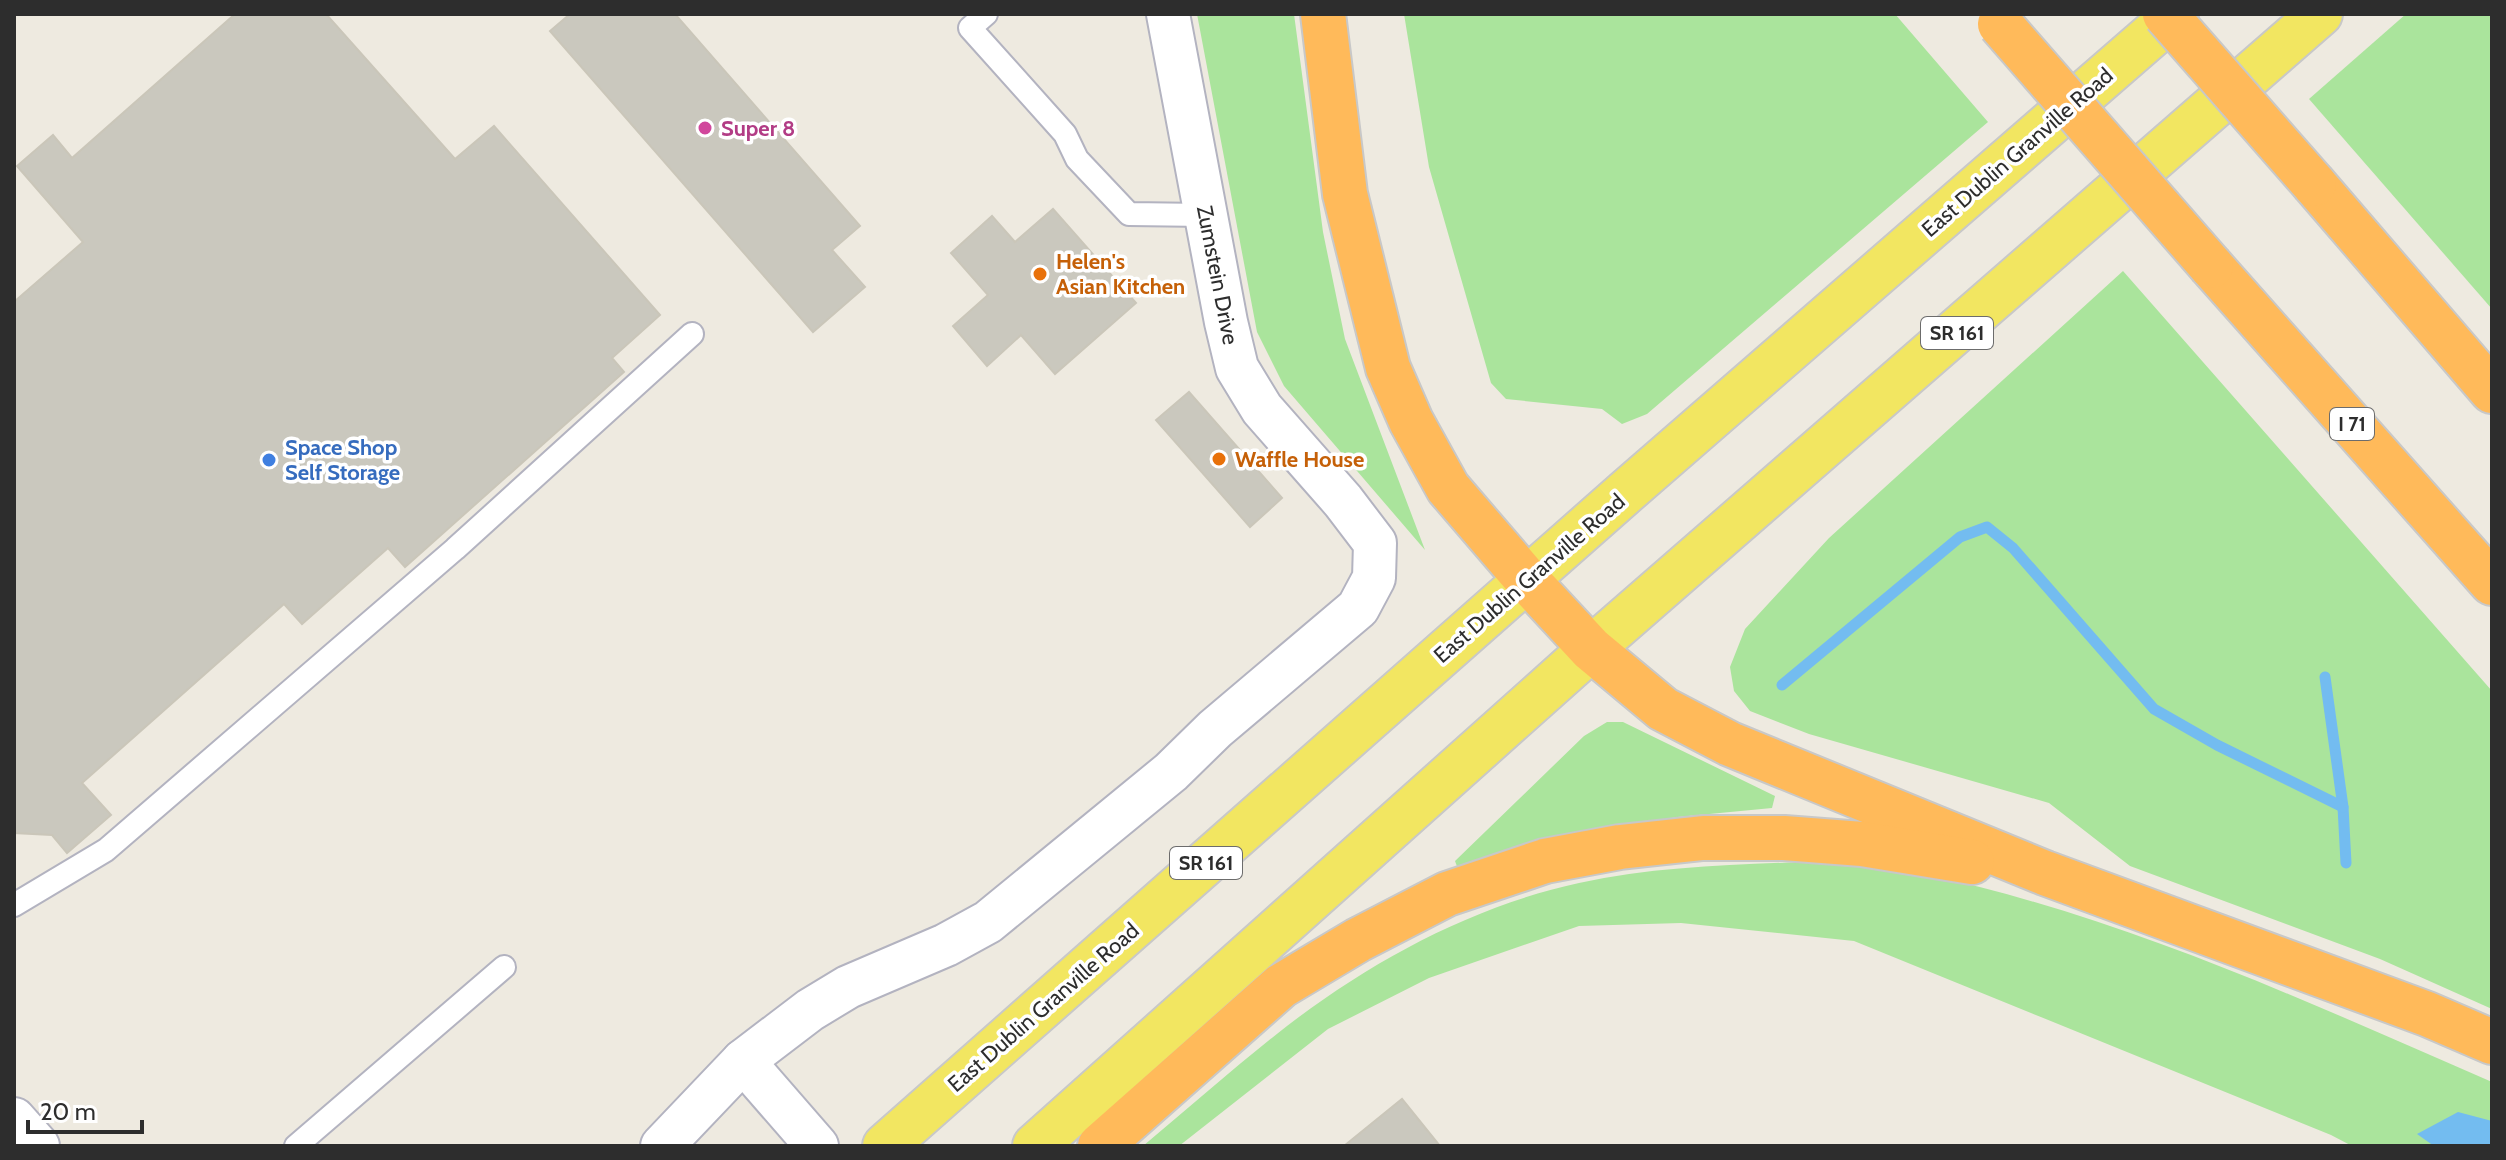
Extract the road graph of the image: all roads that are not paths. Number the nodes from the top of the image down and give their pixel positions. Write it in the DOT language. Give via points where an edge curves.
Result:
graph roads {
  1 [pos="986,14"];
  2 [pos="1168,14"];
  3 [pos="1323,14"];
  4 [pos="2165,14"];
  5 [pos="2176,14"];
  6 [pos="2320,14"];
  7 [pos="1996,19"];
  8 [pos="1206,215"];
  9 [pos="692,334"];
  10 [pos="2492,391"];
  11 [pos="1527,580"];
  12 [pos="2492,583"];
  13 [pos="1591,649"];
  14 [pos="2045,873"];
  15 [pos="14,905"];
  16 [pos="504,967"];
  17 [pos="2492,1042"];
  18 [pos="743,1061"];
  19 [pos="14,1119"];
  20 [pos="38,1146"];
  21 [pos="296,1146"];
  22 [pos="662,1146"];
  23 [pos="817,1146"];
  24 [pos="885,1146"];
  25 [pos="1035,1146"];
  26 [pos="1100,1146"];
  1 -- 8 [label="lane" via="970,28 1129,214"];
  2 -- 8 [label="street, Zumstein Drive"];
  3 -- 11 [label="highway" via="1345,194 1388,368 1448,488"];
  4 -- 10 [label="highway, bridge"];
  5 -- 11 [label="main road, East Dublin Granville Road / SR 161"];
  6 -- 13 [label="main road, SR 161"];
  7 -- 12 [label="highway, I 71, bridge"];
  8 -- 18 [label="street, Zumstein Drive" via="1237,368 1262,409 1375,543 1374,578 1358,608 1171,772 988,922 848,987"];
  9 -- 15 [label="lane" via="455,549 106,850"];
  11 -- 13 [label="highway"];
  11 -- 24 [label="main road, East Dublin Granville Road / SR 161"];
  13 -- 14 [label="highway" via="1663,709 1730,744"];
  13 -- 25 [label="main road, SR 161"];
  14 -- 17 [label="highway"];
  14 -- 26 [label="highway" via="1862,844 1784,838 1703,838 1545,861 1447,894 1281,986"];
  16 -- 21 [label="lane"];
  18 -- 22 [label="street"];
  18 -- 23 [label="street"];
  19 -- 20 [label="street"];
}
